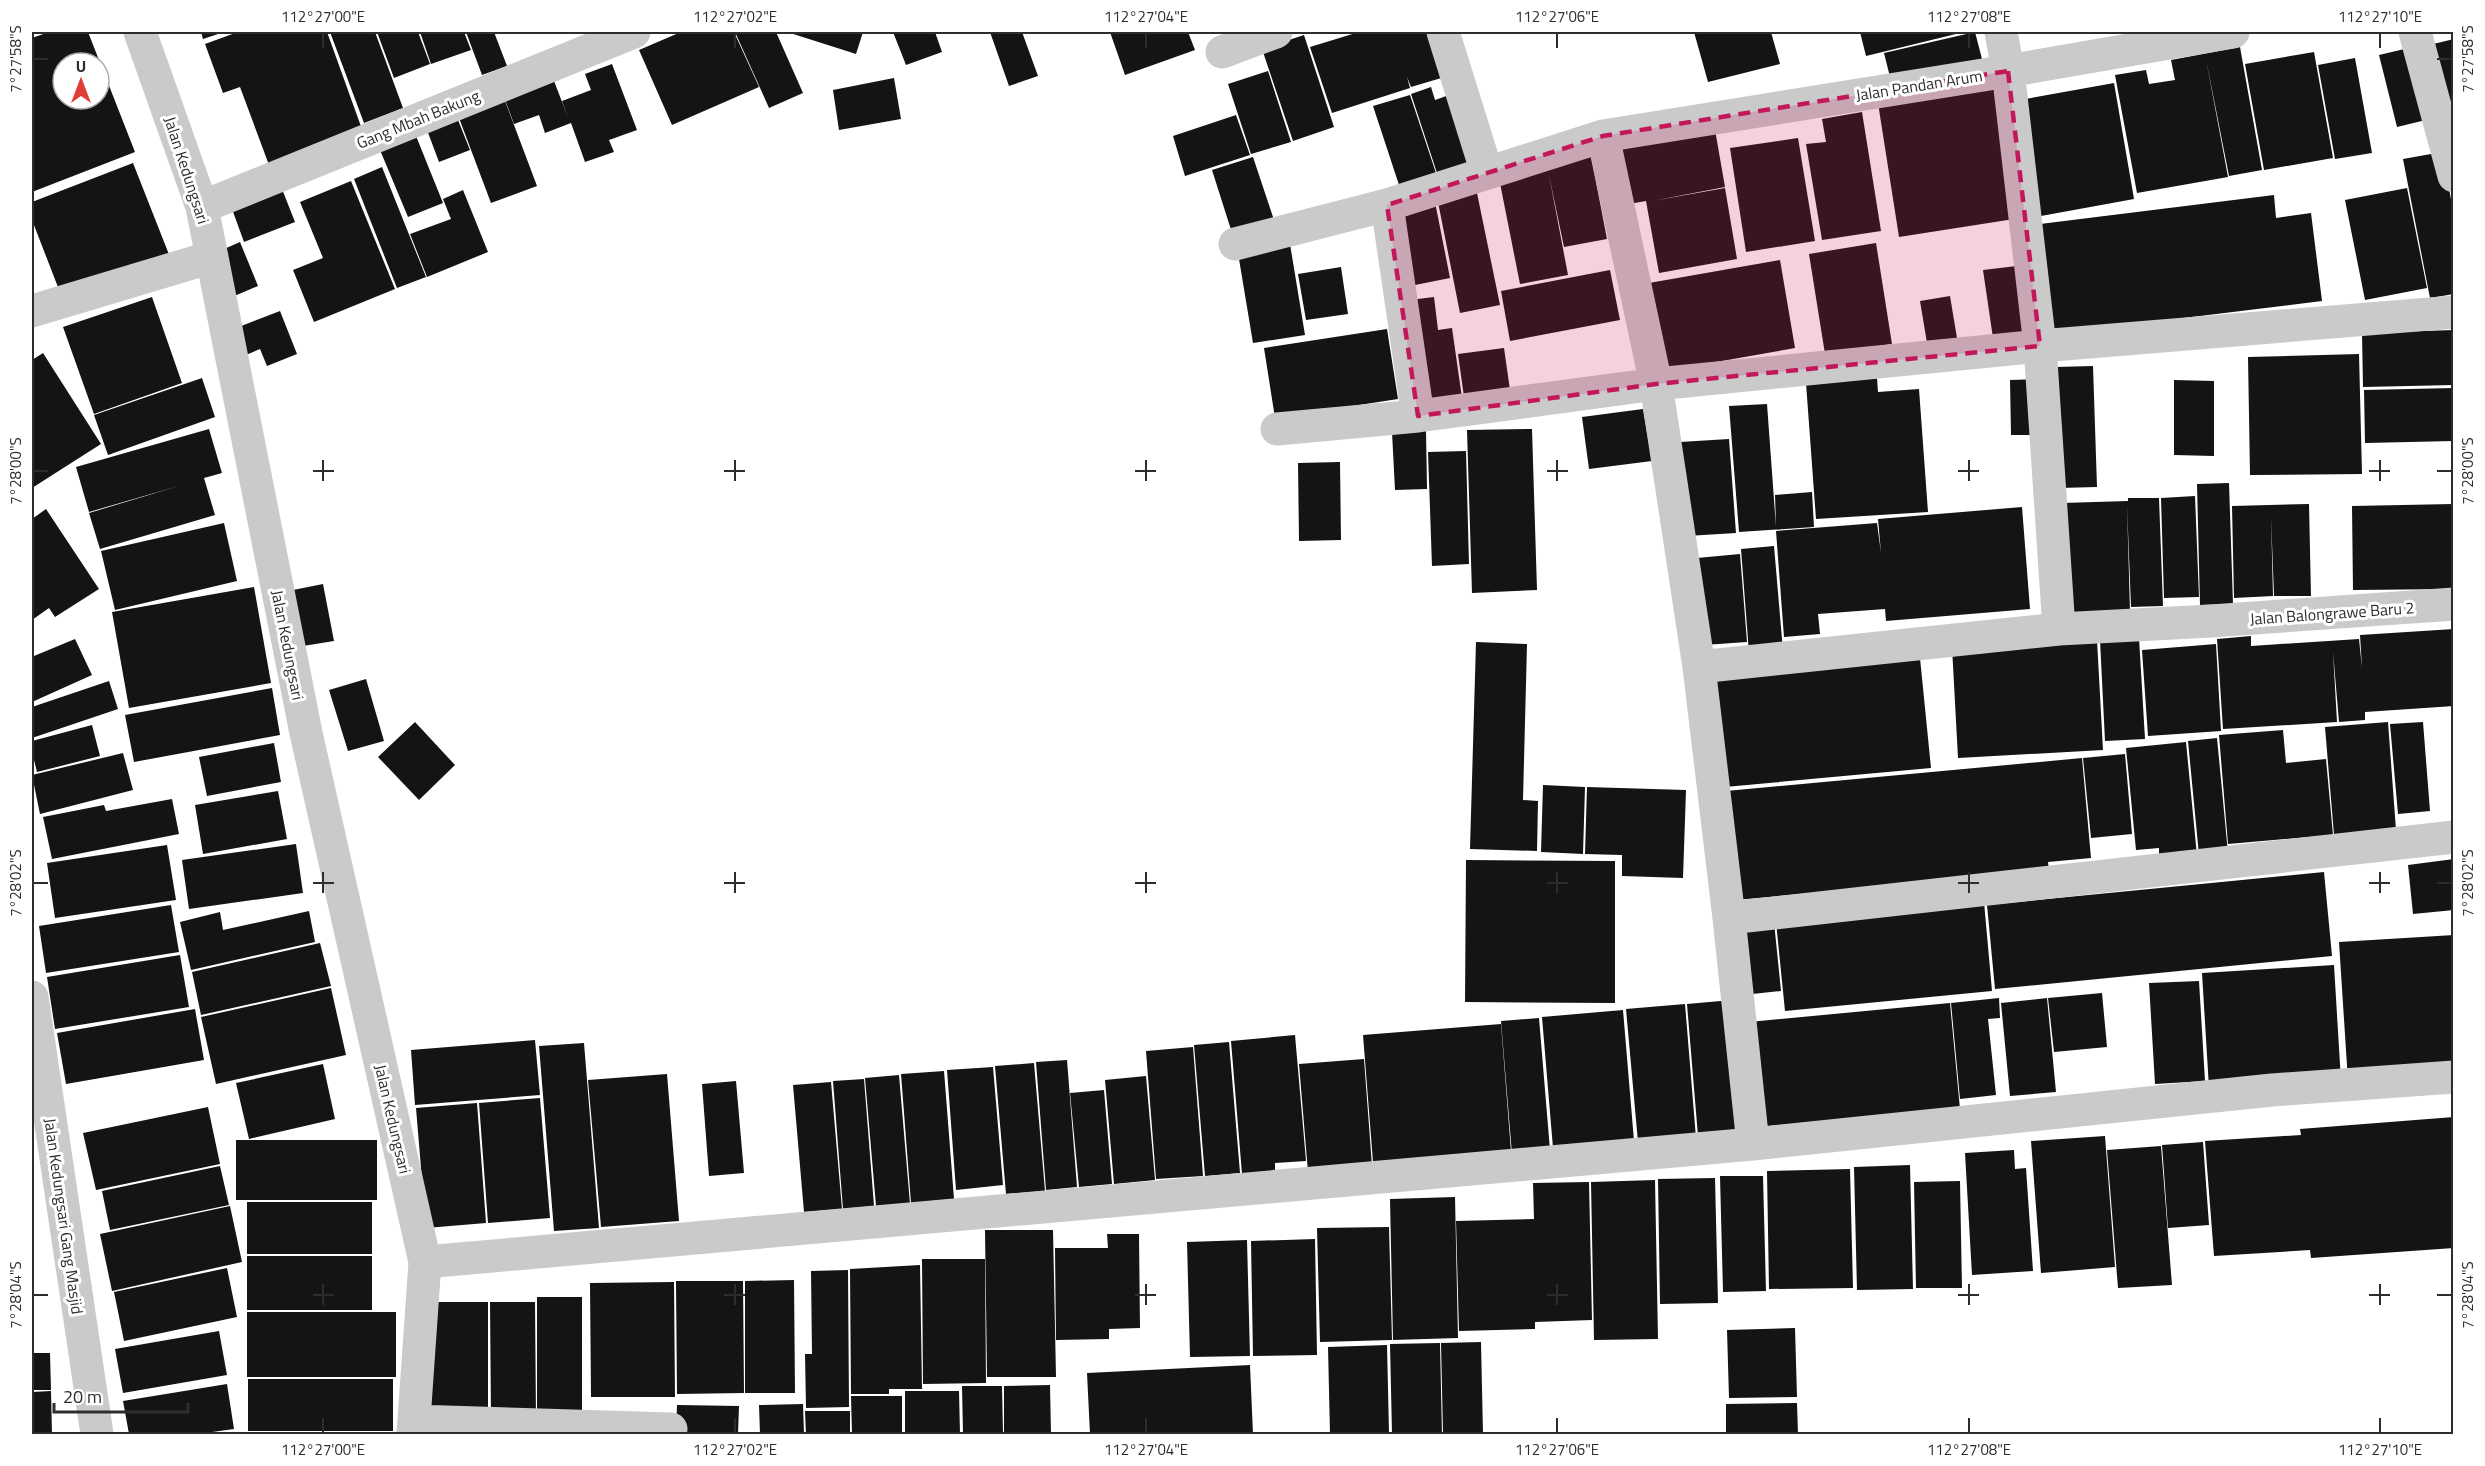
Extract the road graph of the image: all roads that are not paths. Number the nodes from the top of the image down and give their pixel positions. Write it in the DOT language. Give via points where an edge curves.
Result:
graph roads {
  1 [pos="140,32"];
  2 [pos="634,32"];
  3 [pos="1276,32"];
  4 [pos="1443,32"];
  5 [pos="2001,32"];
  6 [pos="2233,32"];
  7 [pos="2415,32"];
  8 [pos="1222,52"];
  9 [pos="2008,71"];
  10 [pos="1604,136"];
  11 [pos="1487,173"];
  12 [pos="2454,176"];
  13 [pos="1387,205"];
  14 [pos="202,207"];
  15 [pos="1236,244"];
  16 [pos="212,256"];
  17 [pos="32,311"];
  18 [pos="2454,312"];
  19 [pos="2040,346"];
  20 [pos="1656,384"];
  21 [pos="1418,416"];
  22 [pos="1277,429"];
  23 [pos="2454,604"];
  24 [pos="2059,629"];
  25 [pos="1699,667"];
  26 [pos="2454,837"];
  27 [pos="1729,918"];
  28 [pos="32,997"];
  29 [pos="2454,1077"];
  30 [pos="1753,1144"];
  31 [pos="425,1262"];
  32 [pos="413,1428"];
  33 [pos="670,1432"];
  34 [pos="97,1434"];
  1 -- 14 [label="street, Jalan Kedungsari"];
  2 -- 14 [label="street, Gang Mbah Bakung"];
  3 -- 8 [label="street"];
  4 -- 11 [label="street"];
  5 -- 9 [label="street"];
  6 -- 9 [label="street, Jalan Pandan Arum"];
  7 -- 12 [label="street"];
  9 -- 10 [label="street, Jalan Pandan Arum"];
  9 -- 19 [label="street"];
  10 -- 11 [label="street, Jalan Pandan Arum"];
  10 -- 20 [label="street"];
  11 -- 13 [label="street, Jalan Pandan Arum"];
  13 -- 15 [label="street, Jalan Pandan Arum"];
  13 -- 21 [label="street"];
  14 -- 16 [label="street, Jalan Kedungsari"];
  16 -- 17 [label="street"];
  16 -- 31 [label="street, Jalan Kedungsari" via="306,733"];
  18 -- 19 [label="street"];
  19 -- 20 [label="street"];
  19 -- 24 [label="street"];
  20 -- 21 [label="street"];
  20 -- 25 [label="street"];
  21 -- 22 [label="street"];
  23 -- 24 [label="street, Jalan Balongrawe Baru 2"];
  24 -- 25 [label="street, Jalan Balongrawe Baru 2"];
  25 -- 27 [label="street"];
  26 -- 27 [label="street"];
  27 -- 30 [label="street"];
  28 -- 34 [label="street, Jalan Kedungsari Gang Masjid"];
  29 -- 30 [label="street" via="2272,1090"];
  30 -- 31 [label="street"];
  31 -- 32 [label="street, Jalan Kedungsari"];
  32 -- 33 [label="street"];
}
